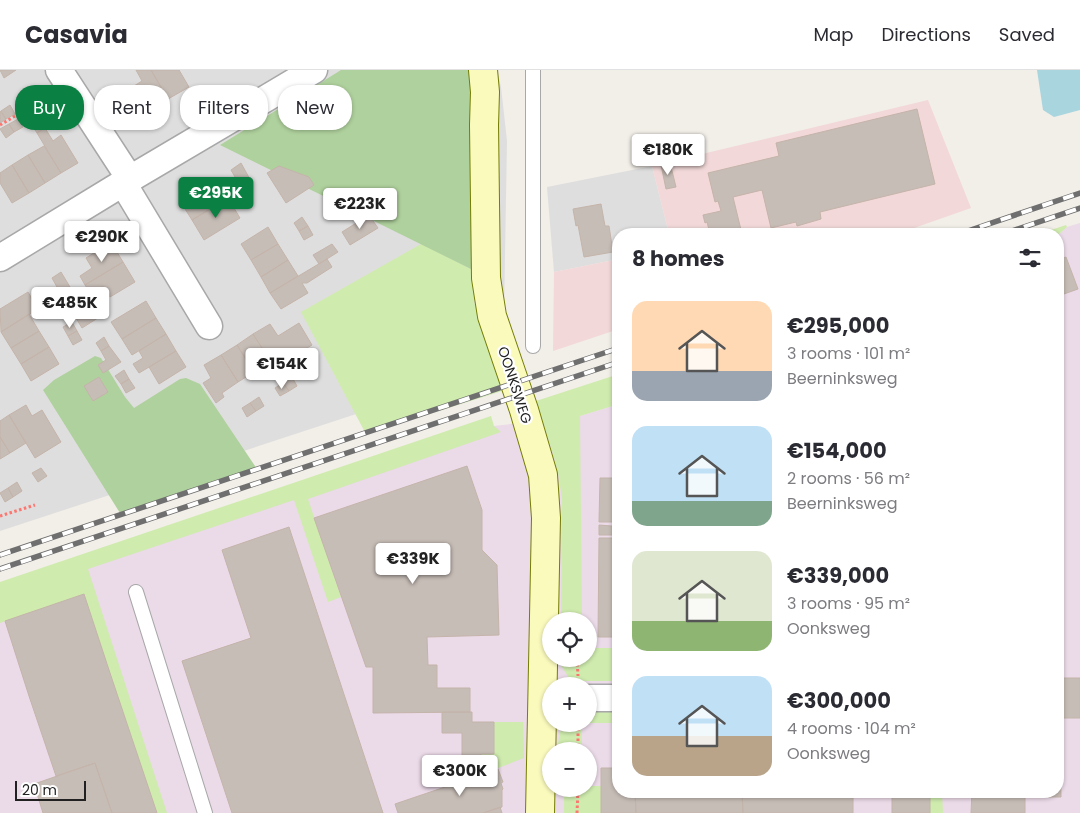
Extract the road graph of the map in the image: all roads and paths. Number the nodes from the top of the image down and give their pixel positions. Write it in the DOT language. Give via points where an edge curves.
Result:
graph roads {
  1 [pos="314,70"];
  2 [pos="483,70"];
  3 [pos="533,70"];
  4 [pos="64,77"];
  5 [pos="0,125"];
  6 [pos="127,181"];
  7 [pos="0,258"];
  8 [pos="209,326"];
  9 [pos="533,346"];
  10 [pos="35,505"];
  11 [pos="0,516"];
  12 [pos="136,592"];
  13 [pos="546,677"];
  14 [pos="597,692"];
  15 [pos="612,696"];
  16 [pos="544,732"];
  17 [pos="578,797"];
  18 [pos="205,813"];
  19 [pos="540,813"];
  20 [pos="578,813"];
  1 -- 6 [label="street"];
  2 -- 13 [label="main road, OONKSWEG" via="486,278 492,316 543,476"];
  3 -- 9 [label="lane"];
  4 -- 5 [label="path"];
  4 -- 6 [label="street"];
  6 -- 7 [label="street"];
  6 -- 8 [label="street"];
  10 -- 11 [label="path"];
  12 -- 18 [label="lane"];
  14 -- 15 [label="street"];
  16 -- 19 [label="main road, OONKSWEG"];
  17 -- 20 [label="path"];
}
